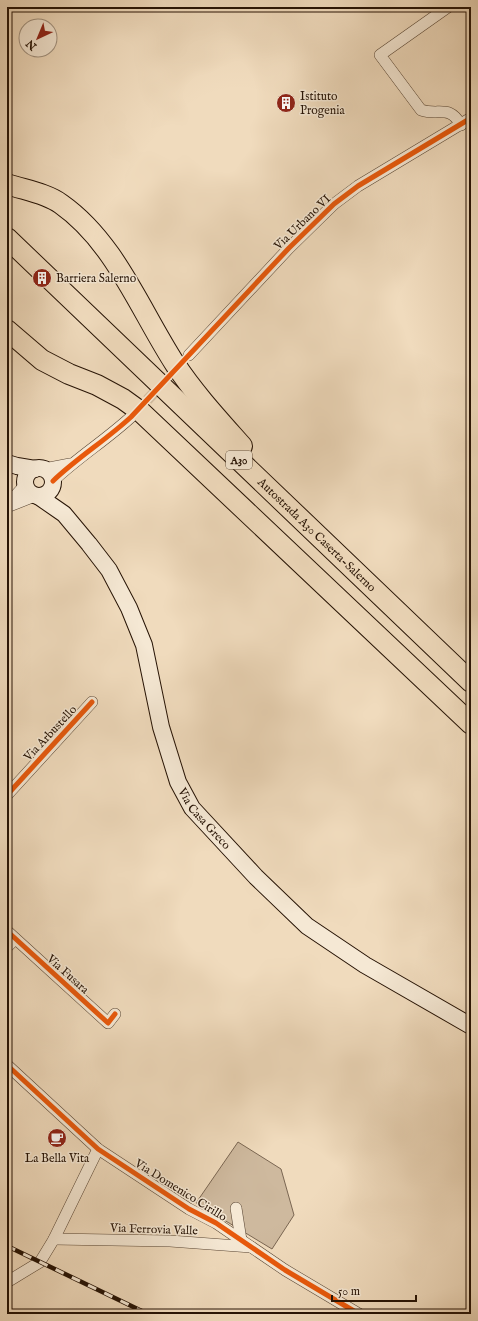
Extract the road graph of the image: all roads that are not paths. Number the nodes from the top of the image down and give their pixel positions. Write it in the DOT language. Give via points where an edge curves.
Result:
graph roads {
  1 [pos="448,7"];
  2 [pos="471,118"];
  3 [pos="461,125"];
  4 [pos="7,184"];
  5 [pos="7,238"];
  6 [pos="7,330"];
  7 [pos="189,355"];
  8 [pos="131,417"];
  9 [pos="12,465"];
  10 [pos="46,476"];
  11 [pos="31,490"];
  12 [pos="7,506"];
  13 [pos="64,514"];
  14 [pos="324,541"];
  15 [pos="471,682"];
  16 [pos="92,702"];
  17 [pos="471,724"];
  18 [pos="7,795"];
  19 [pos="11,935"];
  20 [pos="7,947"];
  21 [pos="115,1014"];
  22 [pos="471,1026"];
  23 [pos="7,1065"];
  24 [pos="98,1149"];
  25 [pos="236,1208"];
  26 [pos="54,1239"];
  27 [pos="241,1240"];
  28 [pos="252,1247"];
  29 [pos="7,1282"];
  30 [pos="359,1314"];
  1 -- 3 [label="street" via="380,55 421,110 450,112"];
  2 -- 3 [label="street, Via Urbano VI"];
  3 -- 7 [label="street, Via Urbano VI" via="358,186 334,204"];
  4 -- 14 [label="highway" via="60,203 95,235 187,381"];
  5 -- 14 [label="highway, Autostrada A30 Caserta-Salerno / A30"];
  6 -- 17 [label="highway, A30" via="42,360 104,389 141,412"];
  8 -- 10 [label="street" via="71,464"];
  9 -- 10 [label="main road"];
  9 -- 11 [label="main road"];
  10 -- 11 [label="main road" via="28,474"];
  10 -- 11 [label="main road" via="47,494"];
  10 -- 13 [label="main road"];
  11 -- 12 [label="street"];
  11 -- 13 [label="main road"];
  13 -- 22 [label="main road, Via Casa Greco" via="109,570 129,608 144,645 161,726 178,782 192,808 256,877 307,926 365,965"];
  14 -- 15 [label="highway, Autostrada A30 Caserta-Salerno / A30"];
  16 -- 18 [label="street, Via Arbustello"];
  19 -- 20 [label="street"];
  19 -- 21 [label="street, Via Fusara" via="108,1024"];
  23 -- 24 [label="street, Via Domenico Cirillo"];
  24 -- 26 [label="street"];
  24 -- 27 [label="street, Via Domenico Cirillo"];
  25 -- 27 [label="street"];
  26 -- 28 [label="street, Via Ferrovia Valle" via="170,1241"];
  26 -- 29 [label="street" via="40,1262"];
  27 -- 28 [label="street, Via Domenico Cirillo"];
  28 -- 30 [label="street, Via Domenico Cirillo"];
}
